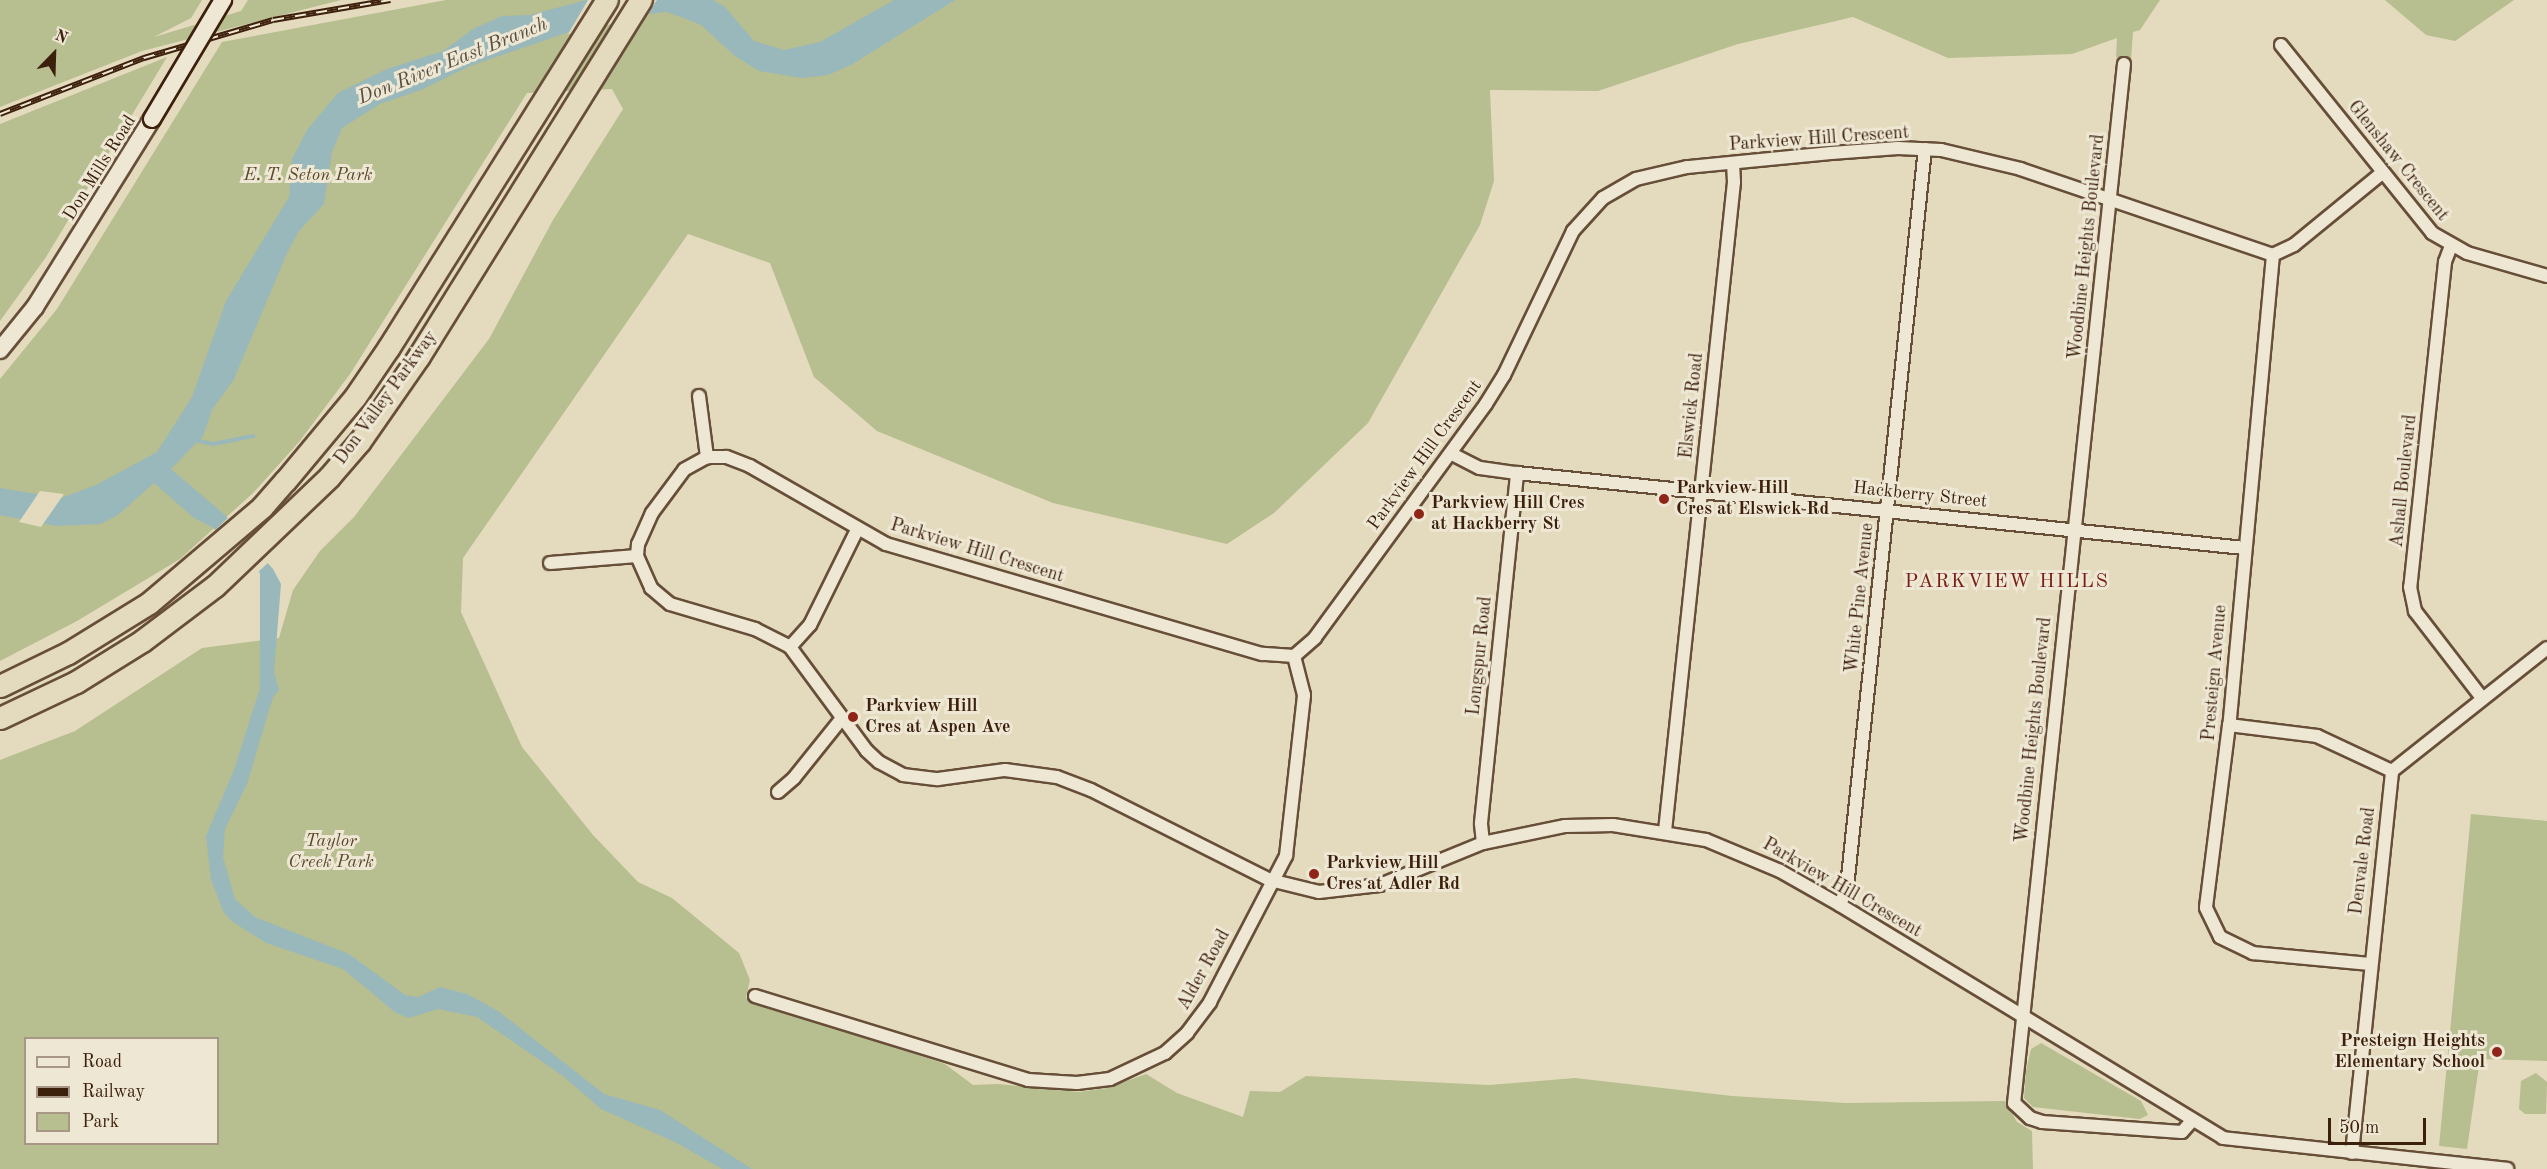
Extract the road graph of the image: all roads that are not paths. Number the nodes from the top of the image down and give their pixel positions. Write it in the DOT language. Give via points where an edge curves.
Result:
graph roads {
  1 [pos="223,0"];
  2 [pos="607,0"];
  3 [pos="641,0"];
  4 [pos="2281,45"];
  5 [pos="2124,64"];
  6 [pos="1925,149"];
  7 [pos="1733,163"];
  8 [pos="2382,173"];
  9 [pos="2110,200"];
  10 [pos="2451,246"];
  11 [pos="2273,255"];
  12 [pos="2547,276"];
  13 [pos="0,350"];
  14 [pos="699,396"];
  15 [pos="1452,454"];
  16 [pos="707,457"];
  17 [pos="1517,472"];
  18 [pos="1701,491"];
  19 [pos="1888,510"];
  20 [pos="2073,529"];
  21 [pos="857,530"];
  22 [pos="2244,548"];
  23 [pos="637,556"];
  24 [pos="550,563"];
  25 [pos="790,647"];
  26 [pos="2547,648"];
  27 [pos="1294,656"];
  28 [pos="0,686"];
  29 [pos="2482,698"];
  30 [pos="0,718"];
  31 [pos="842,718"];
  32 [pos="2229,725"];
  33 [pos="2392,771"];
  34 [pos="778,792"];
  35 [pos="1665,831"];
  36 [pos="1483,843"];
  37 [pos="1270,880"];
  38 [pos="1840,905"];
  39 [pos="2369,964"];
  40 [pos="755,996"];
  41 [pos="2023,1016"];
  42 [pos="2192,1121"];
  43 [pos="2352,1153"];
  44 [pos="2507,1169"];
  1 -- 13 [label="main road, Don Mills Road, bridge" via="40,299"];
  2 -- 28 [label="highway, Don Valley Parkway" via="355,397 262,507 149,603 102,633"];
  3 -- 30 [label="highway, Don Valley Parkway" via="360,441 279,528 215,586 142,641 76,682"];
  4 -- 8 [label="street, Glenshaw Crescent"];
  5 -- 9 [label="street, Woodbine Heights Boulevard"];
  6 -- 7 [label="street, Parkview Hill Crescent"];
  6 -- 9 [label="street, Parkview Hill Crescent" via="1999,162"];
  6 -- 19 [label="street, White Pine Avenue"];
  7 -- 15 [label="street, Parkview Hill Crescent" via="1651,174 1603,198 1586,214 1564,244 1504,375"];
  7 -- 18 [label="street, Elswick Road"];
  8 -- 10 [label="street, Glenshaw Crescent" via="2432,233"];
  8 -- 11 [label="street" via="2294,244"];
  9 -- 11 [label="street, Parkview Hill Crescent"];
  9 -- 20 [label="street, Woodbine Heights Boulevard"];
  10 -- 12 [label="street, Glenshaw Crescent"];
  10 -- 29 [label="street, Ashall Boulevard" via="2445,262 2410,586 2415,611"];
  11 -- 22 [label="street, Presteign Avenue"];
  14 -- 16 [label="street"];
  15 -- 17 [label="street, Hackberry Street" via="1480,468"];
  15 -- 27 [label="street, Parkview Hill Crescent" via="1315,638"];
  16 -- 21 [label="street, Parkview Hill Crescent" via="736,460"];
  16 -- 23 [label="street" via="684,470 652,513 640,537"];
  17 -- 18 [label="street, Hackberry Street"];
  17 -- 36 [label="street, Longspur Road" via="1481,822"];
  18 -- 19 [label="street, Hackberry Street"];
  18 -- 35 [label="street, Elswick Road"];
  19 -- 20 [label="street, Hackberry Street"];
  19 -- 38 [label="street, White Pine Avenue" via="1847,886"];
  20 -- 22 [label="street, Hackberry Street"];
  20 -- 41 [label="street, Woodbine Heights Boulevard"];
  21 -- 25 [label="street" via="810,625"];
  21 -- 27 [label="street, Parkview Hill Crescent" via="886,544 1262,654"];
  22 -- 32 [label="street, Presteign Avenue"];
  23 -- 24 [label="street"];
  23 -- 25 [label="street, Parkview Hill Crescent" via="651,588 669,604 755,629"];
  25 -- 31 [label="street, Parkview Hill Crescent"];
  26 -- 29 [label="street"];
  27 -- 37 [label="street, Alder Road" via="1304,695 1294,806 1286,856"];
  29 -- 33 [label="street"];
  31 -- 34 [label="street"];
  31 -- 37 [label="street, Parkview Hill Crescent" via="879,762 903,775 938,779 1005,770 1057,777 1091,790"];
  32 -- 33 [label="street" via="2317,735"];
  32 -- 39 [label="street, Presteign Avenue" via="2206,891 2210,922 2220,937 2253,953"];
  33 -- 39 [label="street, Denvale Road"];
  35 -- 36 [label="street, Parkview Hill Crescent" via="1613,825 1565,826"];
  35 -- 38 [label="street, Parkview Hill Crescent" via="1746,855"];
  36 -- 37 [label="street, Parkview Hill Crescent" via="1380,885 1319,892"];
  37 -- 40 [label="street, Alder Road" via="1210,1002 1187,1033 1156,1057 1110,1079 1077,1083 1028,1080"];
  38 -- 41 [label="street, Parkview Hill Crescent"];
  39 -- 43 [label="street, Denvale Road"];
  41 -- 42 [label="street, Parkview Hill Crescent"];
  41 -- 42 [label="street, Woodbine Heights Boulevard" via="2014,1093 2020,1112 2042,1122 2182,1132"];
  42 -- 43 [label="street, Parkview Hill Crescent" via="2231,1140"];
  43 -- 44 [label="street, Parkview Hill Crescent"];
}
